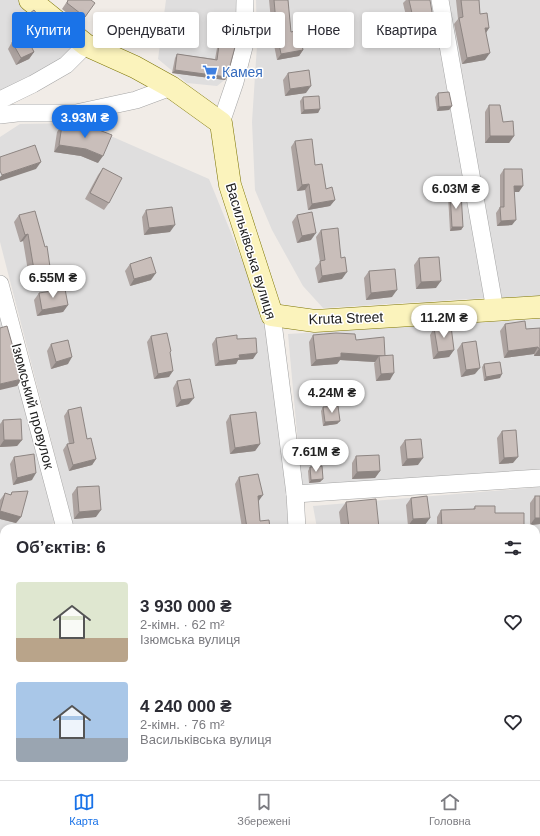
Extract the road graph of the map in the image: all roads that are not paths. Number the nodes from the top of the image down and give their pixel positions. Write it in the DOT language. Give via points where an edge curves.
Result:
graph roads {
  1 [pos="30,0"];
  2 [pos="245,0"];
  3 [pos="440,0"];
  4 [pos="86,45"];
  5 [pos="171,87"];
  6 [pos="0,100"];
  7 [pos="0,115"];
  8 [pos="221,123"];
  9 [pos="0,284"];
  10 [pos="540,307"];
  11 [pos="495,310"];
  12 [pos="272,316"];
  13 [pos="540,478"];
  14 [pos="295,494"];
  15 [pos="64,524"];
  16 [pos="297,524"];
  1 -- 4 [label="street"];
  2 -- 8 [label="street, Васильківська вулиця" via="244,47"];
  3 -- 11 [label="street"];
  4 -- 5 [label="street"];
  4 -- 6 [label="street" via="66,65"];
  5 -- 7 [label="street" via="136,100 76,113"];
  5 -- 8 [label="street"];
  8 -- 12 [label="street, Васильківська вулиця" via="230,185"];
  9 -- 15 [label="street, Ізюмський провулок"];
  10 -- 11 [label="street, Kruta Street"];
  11 -- 12 [label="street, Kruta Street" via="315,321"];
  12 -- 14 [label="street, Васильківська вулиця"];
  13 -- 14 [label="street"];
  14 -- 16 [label="street, Васильківська вулиця"];
}
